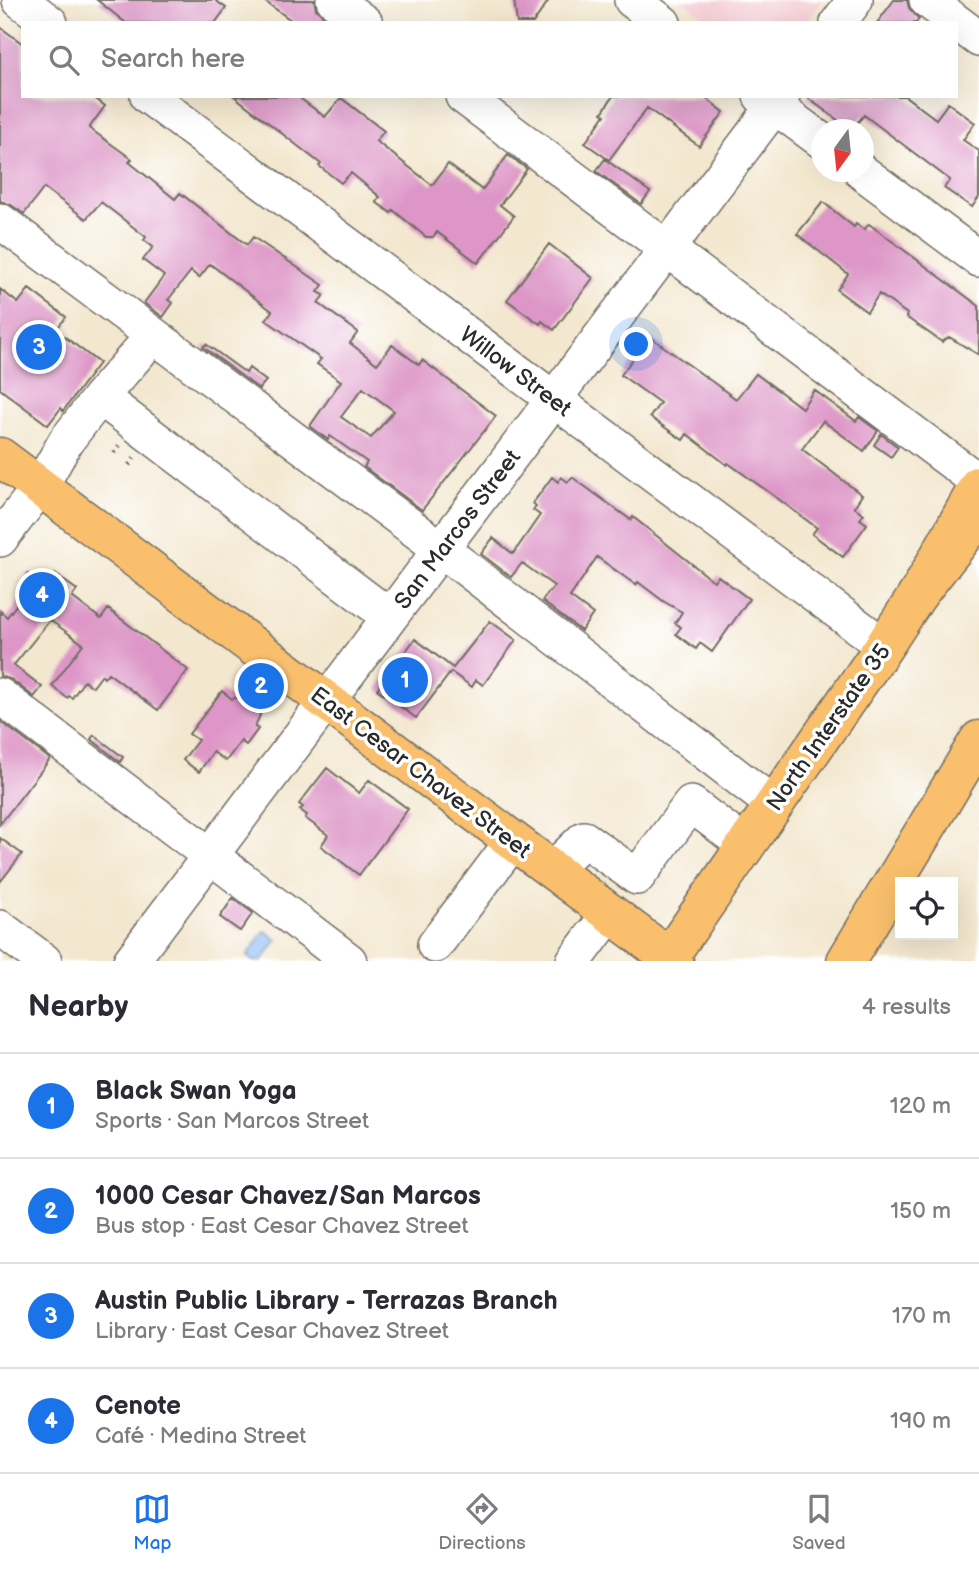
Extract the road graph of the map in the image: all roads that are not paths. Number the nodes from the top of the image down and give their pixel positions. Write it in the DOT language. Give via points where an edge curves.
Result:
graph roads {
  1 [pos="20,0"];
  2 [pos="334,0"];
  3 [pos="632,0"];
  4 [pos="833,0"];
  5 [pos="855,0"];
  6 [pos="927,0"];
  7 [pos="47,21"];
  8 [pos="362,21"];
  9 [pos="660,21"];
  10 [pos="837,21"];
  11 [pos="839,21"];
  12 [pos="955,21"];
  13 [pos="958,23"];
  14 [pos="979,39"];
  15 [pos="151,98"];
  16 [pos="466,98"];
  17 [pos="773,100"];
  18 [pos="811,132"];
  19 [pos="874,181"];
  20 [pos="0,221"];
  21 [pos="667,249"];
  22 [pos="979,259"];
  23 [pos="153,336"];
  24 [pos="100,397"];
  25 [pos="554,400"];
  26 [pos="0,457"];
  27 [pos="979,484"];
  28 [pos="40,487"];
  29 [pos="979,517"];
  30 [pos="0,539"];
  31 [pos="442,549"];
  32 [pos="918,594"];
  33 [pos="390,617"];
  34 [pos="884,646"];
  35 [pos="0,696"];
  36 [pos="327,701"];
  37 [pos="979,740"];
  38 [pos="774,805"];
  39 [pos="513,841"];
  40 [pos="745,845"];
  41 [pos="210,855"];
  42 [pos="552,870"];
  43 [pos="610,913"];
  44 [pos="0,928"];
  45 [pos="435,944"];
  46 [pos="669,959"];
  47 [pos="44,961"];
  48 [pos="131,961"];
  49 [pos="349,961"];
  50 [pos="574,961"];
  51 [pos="846,961"];
  1 -- 7 [label="street"];
  2 -- 8 [label="street"];
  3 -- 9 [label="street"];
  4 -- 10 [label="street"];
  5 -- 11 [label="street"];
  6 -- 12 [label="street"];
  13 -- 14 [label="street"];
  15 -- 25 [label="street, Willow Street"];
  16 -- 21 [label="street"];
  17 -- 18 [label="street"];
  17 -- 21 [label="street, San Marcos Street"];
  19 -- 22 [label="street"];
  20 -- 23 [label="street"];
  21 -- 25 [label="street, San Marcos Street"];
  21 -- 27 [label="street"];
  23 -- 24 [label="street"];
  23 -- 31 [label="street"];
  24 -- 28 [label="street" via="66,441"];
  24 -- 33 [label="street"];
  25 -- 31 [label="street, San Marcos Street"];
  25 -- 34 [label="street, Willow Street"];
  26 -- 28 [label="main road, East Cesar Chavez Street"];
  27 -- 32 [label="main road, North Interstate 35"];
  28 -- 30 [label="street"];
  28 -- 36 [label="main road, East Cesar Chavez Street"];
  29 -- 32 [label="main road"];
  31 -- 33 [label="street, San Marcos Street"];
  31 -- 38 [label="street"];
  32 -- 34 [label="main road, North Interstate 35"];
  33 -- 36 [label="street, San Marcos Street"];
  34 -- 38 [label="main road, North Interstate 35"];
  35 -- 41 [label="street"];
  36 -- 39 [label="main road, East Cesar Chavez Street"];
  36 -- 41 [label="street, San Marcos Street"];
  37 -- 51 [label="main road"];
  38 -- 40 [label="main road, North Interstate 35"];
  39 -- 42 [label="main road, East Cesar Chavez Street"];
  39 -- 45 [label="street"];
  40 -- 42 [label="street" via="691,804 637,877 584,839"];
  40 -- 46 [label="main road, North Interstate 35"];
  41 -- 48 [label="street, San Marcos Street"];
  41 -- 49 [label="street"];
  42 -- 43 [label="main road, East Cesar Chavez Street"];
  43 -- 46 [label="main road, East Cesar Chavez Street"];
  43 -- 50 [label="street"];
  44 -- 47 [label="street"];
}
